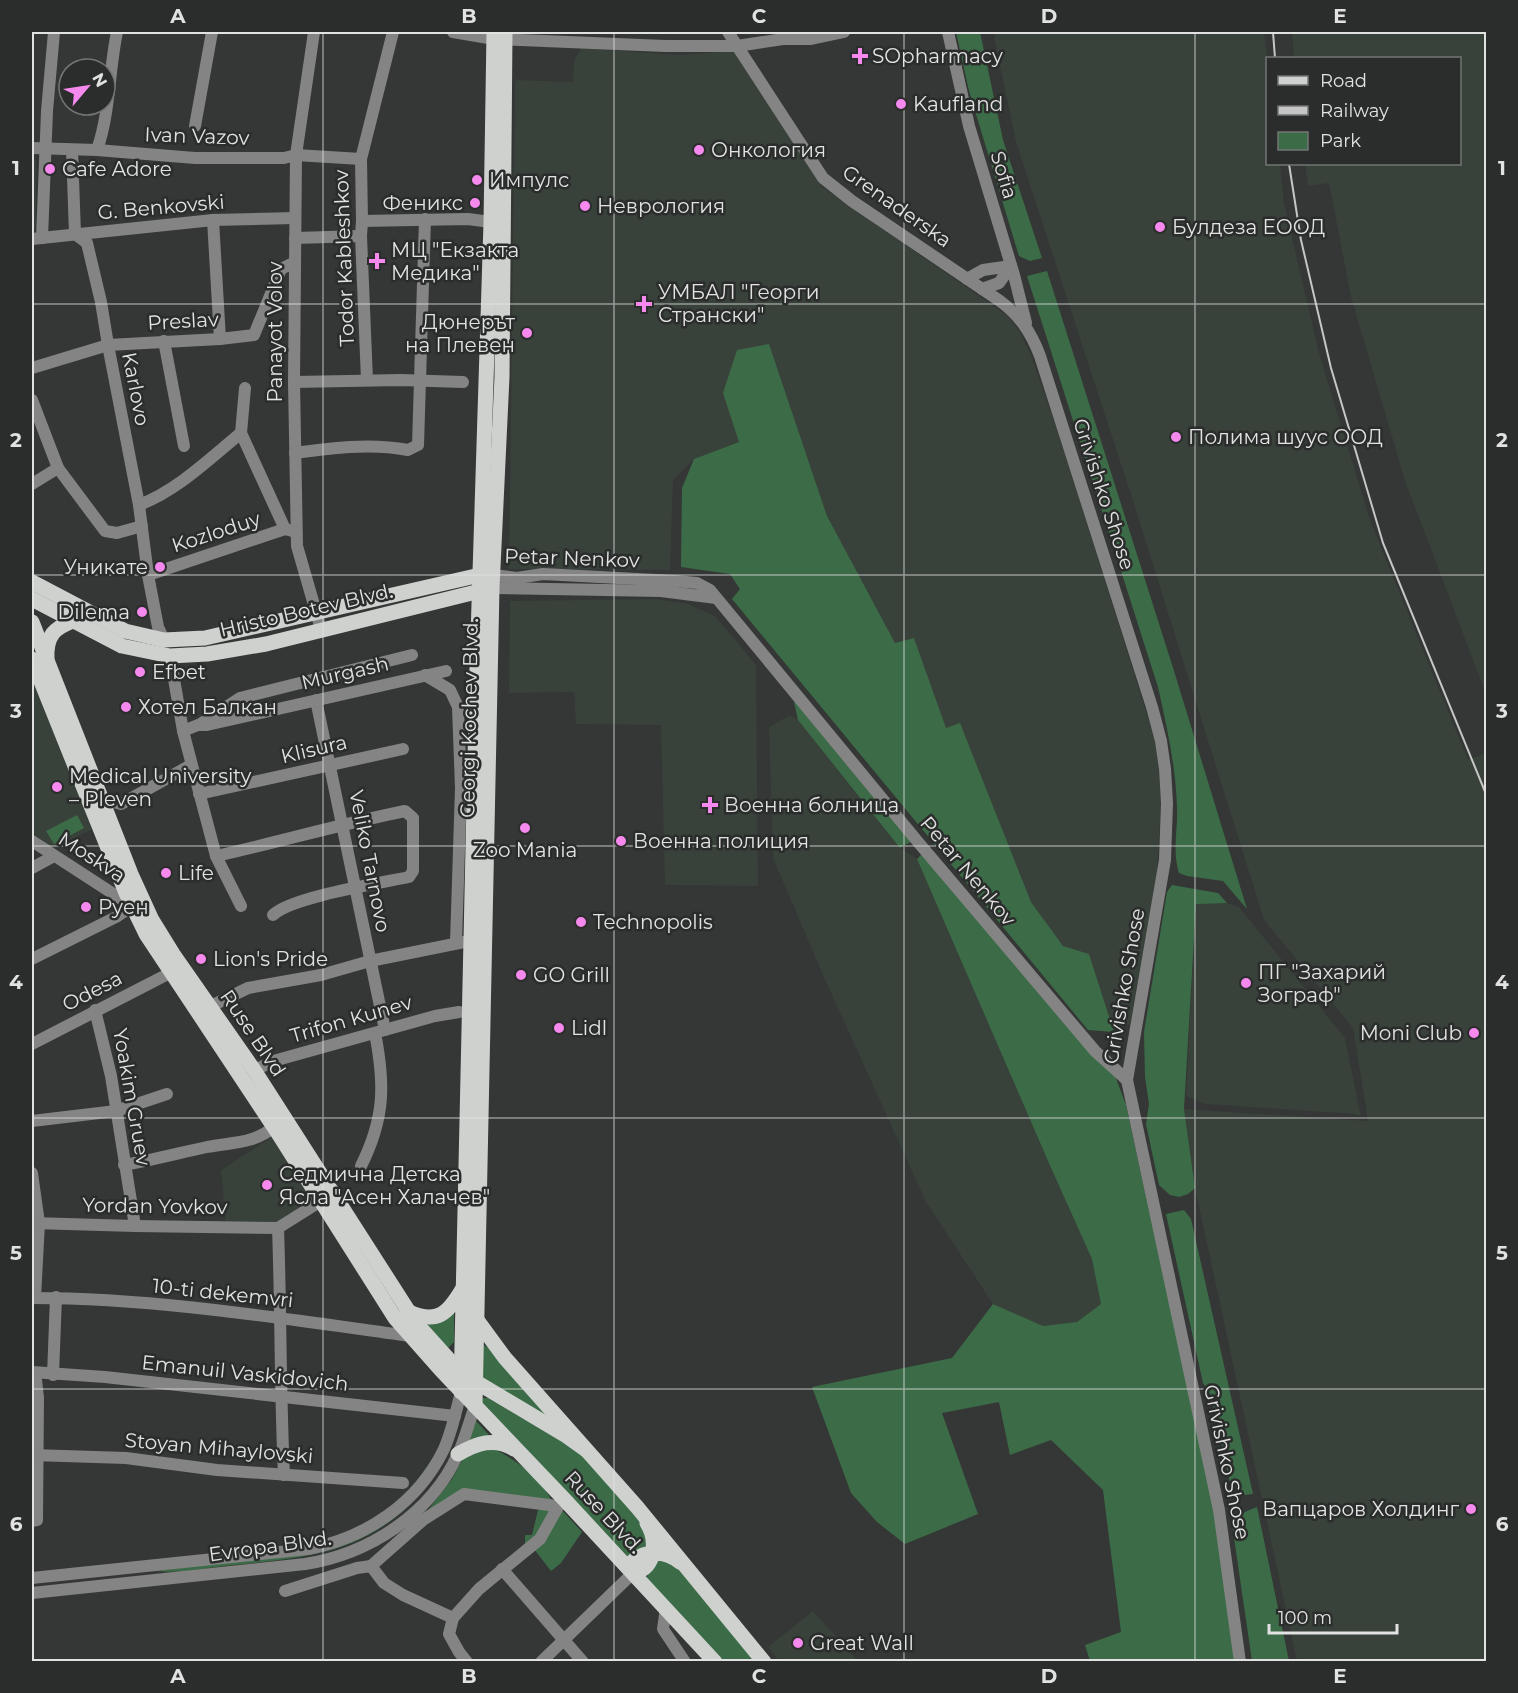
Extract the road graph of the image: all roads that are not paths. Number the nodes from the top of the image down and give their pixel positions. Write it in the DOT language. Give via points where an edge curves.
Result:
graph roads {
  1 [pos="54,32"];
  2 [pos="117,32"];
  3 [pos="212,32"];
  4 [pos="314,32"];
  5 [pos="393,32"];
  6 [pos="453,32"];
  7 [pos="728,32"];
  8 [pos="844,32"];
  9 [pos="948,32"];
  10 [pos="500,35"];
  11 [pos="737,46"];
  12 [pos="195,126"];
  13 [pos="32,137"];
  14 [pos="38,149"];
  15 [pos="72,150"];
  16 [pos="97,150"];
  17 [pos="296,156"];
  18 [pos="361,159"];
  19 [pos="295,218"];
  20 [pos="424,219"];
  21 [pos="213,220"];
  22 [pos="362,220"];
  23 [pos="497,223"];
  24 [pos="75,234"];
  25 [pos="361,236"];
  26 [pos="37,238"];
  27 [pos="295,238"];
  28 [pos="295,262"];
  29 [pos="1011,266"];
  30 [pos="967,279"];
  31 [pos="982,289"];
  32 [pos="1028,329"];
  33 [pos="220,339"];
  34 [pos="164,341"];
  35 [pos="108,345"];
  36 [pos="32,368"];
  37 [pos="368,380"];
  38 [pos="420,380"];
  39 [pos="294,382"];
  40 [pos="463,382"];
  41 [pos="245,388"];
  42 [pos="32,400"];
  43 [pos="241,433"];
  44 [pos="184,447"];
  45 [pos="295,453"];
  46 [pos="58,468"];
  47 [pos="32,483"];
  48 [pos="139,505"];
  49 [pos="142,526"];
  50 [pos="290,531"];
  51 [pos="148,575"];
  52 [pos="32,582"];
  53 [pos="486,582"];
  54 [pos="32,599"];
  55 [pos="316,613"];
  56 [pos="73,621"];
  57 [pos="32,622"];
  58 [pos="321,629"];
  59 [pos="164,640"];
  60 [pos="170,656"];
  61 [pos="412,656"];
  62 [pos="32,659"];
  63 [pos="48,667"];
  64 [pos="446,671"];
  65 [pos="425,675"];
  66 [pos="316,700"];
  67 [pos="198,725"];
  68 [pos="183,732"];
  69 [pos="403,749"];
  70 [pos="191,765"];
  71 [pos="330,765"];
  72 [pos="199,794"];
  73 [pos="101,798"];
  74 [pos="343,824"];
  75 [pos="32,841"];
  76 [pos="474,855"];
  77 [pos="54,856"];
  78 [pos="216,856"];
  79 [pos="32,868"];
  80 [pos="458,876"];
  81 [pos="125,877"];
  82 [pos="103,886"];
  83 [pos="355,886"];
  84 [pos="132,906"];
  85 [pos="241,906"];
  86 [pos="273,915"];
  87 [pos="479,939"];
  88 [pos="456,942"];
  89 [pos="32,959"];
  90 [pos="370,961"];
  91 [pos="170,973"];
  92 [pos="211,1006"];
  93 [pos="95,1010"];
  94 [pos="459,1012"];
  95 [pos="380,1032"];
  96 [pos="32,1044"];
  97 [pos="254,1070"];
  98 [pos="1127,1080"];
  99 [pos="167,1094"];
  100 [pos="116,1111"];
  101 [pos="32,1121"];
  102 [pos="274,1127"];
  103 [pos="124,1165"];
  104 [pos="361,1166"];
  105 [pos="32,1173"];
  106 [pos="321,1201"];
  107 [pos="35,1222"];
  108 [pos="135,1227"];
  109 [pos="278,1228"];
  110 [pos="463,1288"];
  111 [pos="56,1297"];
  112 [pos="33,1298"];
  113 [pos="407,1311"];
  114 [pos="282,1318"];
  115 [pos="477,1320"];
  116 [pos="410,1336"];
  117 [pos="461,1372"];
  118 [pos="32,1373"];
  119 [pos="53,1375"];
  120 [pos="476,1383"];
  121 [pos="461,1392"];
  122 [pos="280,1395"];
  123 [pos="475,1406"];
  124 [pos="455,1416"];
  125 [pos="586,1450"];
  126 [pos="520,1453"];
  127 [pos="458,1454"];
  128 [pos="34,1455"];
  129 [pos="284,1475"];
  130 [pos="403,1483"];
  131 [pos="560,1502"];
  132 [pos="637,1507"];
  133 [pos="34,1521"];
  134 [pos="653,1552"];
  135 [pos="371,1566"];
  136 [pos="502,1569"];
  137 [pos="633,1573"];
  138 [pos="696,1576"];
  139 [pos="32,1578"];
  140 [pos="285,1591"];
  141 [pos="32,1593"];
  142 [pos="666,1608"];
  143 [pos="453,1618"];
  144 [pos="564,1640"];
  145 [pos="467,1662"];
  146 [pos="541,1662"];
  147 [pos="583,1662"];
  148 [pos="685,1662"];
  149 [pos="715,1662"];
  150 [pos="764,1662"];
  151 [pos="1240,1662"];
  1 -- 14 [label="street" via="47,111"];
  2 -- 16 [label="street"];
  3 -- 12 [label="street"];
  4 -- 17 [label="street, Panayot Volov"];
  5 -- 18 [label="street, Todor Kableshkov"];
  6 -- 10 [label="street"];
  7 -- 11 [label="street, Grenaderska"];
  8 -- 11 [label="street"];
  9 -- 29 [label="street, Sofia" via="969,126"];
  10 -- 11 [label="street" via="665,46"];
  10 -- 23 [label="main road, Georgi Kochev Blvd."];
  11 -- 30 [label="street, Grenaderska" via="823,178"];
  13 -- 14 [label="street"];
  14 -- 15 [label="street, Ivan Vazov"];
  14 -- 26 [label="street"];
  15 -- 16 [label="street, Ivan Vazov"];
  15 -- 24 [label="street"];
  16 -- 17 [label="street, Ivan Vazov" via="195,158"];
  17 -- 18 [label="street, Ivan Vazov"];
  17 -- 19 [label="street, Panayot Volov"];
  18 -- 22 [label="street, Todor Kableshkov"];
  19 -- 21 [label="street, G. Benkovski"];
  19 -- 27 [label="street, Panayot Volov"];
  20 -- 22 [label="street"];
  20 -- 23 [label="street"];
  20 -- 38 [label="street"];
  21 -- 24 [label="street, G. Benkovski"];
  21 -- 33 [label="street"];
  22 -- 25 [label="street, Todor Kableshkov"];
  23 -- 53 [label="main road, Georgi Kochev Blvd." via="502,377"];
  24 -- 26 [label="street, G. Benkovski"];
  24 -- 35 [label="street, Karlovo" via="87,243"];
  25 -- 27 [label="street"];
  25 -- 37 [label="street, Todor Kableshkov"];
  27 -- 28 [label="street, Panayot Volov"];
  28 -- 33 [label="street, Preslav" via="281,269 276,277 254,335"];
  28 -- 39 [label="street, Panayot Volov"];
  29 -- 30 [label="street" via="983,270"];
  29 -- 31 [label="street" via="999,283"];
  29 -- 32 [label="street, Sofia"];
  30 -- 31 [label="street, Grenaderska"];
  31 -- 32 [label="street, Grenaderska" via="1010,308"];
  32 -- 98 [label="street, Grivishko Shose" via="1161,741 1167,803 1165,860"];
  33 -- 34 [label="street, Preslav"];
  34 -- 35 [label="street, Preslav"];
  34 -- 44 [label="street"];
  35 -- 36 [label="street, Preslav"];
  35 -- 48 [label="street, Karlovo"];
  37 -- 38 [label="street"];
  37 -- 39 [label="street"];
  38 -- 40 [label="street"];
  38 -- 45 [label="street" via="418,445 408,450 338,447"];
  39 -- 45 [label="street, Panayot Volov"];
  41 -- 43 [label="street"];
  42 -- 46 [label="street"];
  43 -- 48 [label="street" via="181,483"];
  43 -- 50 [label="street"];
  45 -- 50 [label="street, Panayot Volov"];
  46 -- 47 [label="street"];
  46 -- 49 [label="street" via="105,531 117,533"];
  48 -- 49 [label="street, Karlovo"];
  49 -- 51 [label="street, Karlovo"];
  50 -- 51 [label="street, Kozloduy"];
  50 -- 55 [label="street, Panayot Volov"];
  51 -- 59 [label="street, Karlovo"];
  52 -- 59 [label="main road, Hristo Botev Blvd." via="125,631"];
  53 -- 55 [label="main road, Hristo Botev Blvd."];
  53 -- 58 [label="main road, Hristo Botev Blvd."];
  53 -- 76 [label="main road, Georgi Kochev Blvd."];
  53 -- 87 [label="main road, Georgi Kochev Blvd."];
  53 -- 98 [label="street, Petar Nenkov" via="543,574 697,583 710,590 1064,1015"];
  54 -- 56 [label="main road, Hristo Botev Blvd."];
  55 -- 58 [label="street, Panayot Volov"];
  55 -- 59 [label="main road, Hristo Botev Blvd." via="206,638"];
  56 -- 60 [label="main road, Hristo Botev Blvd." via="122,646"];
  56 -- 63 [label="main road" via="53,632 47,645"];
  57 -- 63 [label="main road, Ruse Blvd"];
  58 -- 60 [label="main road, Hristo Botev Blvd." via="266,644"];
  60 -- 68 [label="street"];
  61 -- 67 [label="street" via="240,698"];
  62 -- 81 [label="main road, Ruse Blvd"];
  63 -- 73 [label="main road, Ruse Blvd"];
  64 -- 65 [label="street, Murgash"];
  65 -- 66 [label="street, Murgash"];
  65 -- 80 [label="street" via="450,690 458,707"];
  66 -- 67 [label="street, Murgash"];
  66 -- 71 [label="street, Veliko Tarnovo"];
  67 -- 68 [label="street, Murgash"];
  68 -- 70 [label="street"];
  69 -- 71 [label="street, Klisura"];
  70 -- 72 [label="street"];
  70 -- 73 [label="street" via="121,804"];
  71 -- 72 [label="street, Klisura"];
  71 -- 74 [label="street, Veliko Tarnovo"];
  72 -- 78 [label="street"];
  73 -- 81 [label="main road, Ruse Blvd"];
  74 -- 78 [label="street"];
  74 -- 83 [label="street, Veliko Tarnovo"];
  74 -- 83 [label="street" via="405,811 413,818 413,872 409,877"];
  75 -- 77 [label="street, Moskva"];
  76 -- 80 [label="street"];
  76 -- 87 [label="main road, Georgi Kochev Blvd."];
  77 -- 79 [label="street"];
  77 -- 82 [label="street, Moskva"];
  78 -- 85 [label="street"];
  80 -- 88 [label="street"];
  81 -- 82 [label="street"];
  81 -- 84 [label="main road, Ruse Blvd"];
  81 -- 92 [label="main road, Ruse Blvd"];
  82 -- 84 [label="street, Moskva"];
  83 -- 86 [label="street" via="286,906"];
  83 -- 90 [label="street, Veliko Tarnovo"];
  84 -- 89 [label="street"];
  84 -- 91 [label="main road, Ruse Blvd"];
  87 -- 88 [label="street"];
  87 -- 110 [label="main road, Georgi Kochev Blvd."];
  87 -- 115 [label="main road, Georgi Kochev Blvd."];
  88 -- 90 [label="street"];
  90 -- 92 [label="street" via="321,975 248,988"];
  90 -- 95 [label="street, Veliko Tarnovo"];
  91 -- 93 [label="street, Odesa"];
  91 -- 102 [label="main road, Ruse Blvd"];
  92 -- 97 [label="main road, Ruse Blvd"];
  93 -- 96 [label="street, Odesa"];
  93 -- 100 [label="street, Yoakim Gruev"];
  94 -- 95 [label="street, Trifon Kunev"];
  95 -- 97 [label="street, Trifon Kunev"];
  95 -- 104 [label="street, Veliko Tarnovo" via="381,1107 377,1130"];
  97 -- 113 [label="main road, Ruse Blvd"];
  98 -- 151 [label="street, Grivishko Shose" via="1219,1510"];
  99 -- 100 [label="street"];
  100 -- 101 [label="street"];
  100 -- 103 [label="street, Yoakim Gruev"];
  102 -- 103 [label="street" via="250,1141"];
  102 -- 106 [label="main road, Ruse Blvd"];
  103 -- 108 [label="street, Yoakim Gruev"];
  105 -- 107 [label="street"];
  106 -- 109 [label="street"];
  106 -- 116 [label="main road, Ruse Blvd"];
  107 -- 108 [label="street, Yordan Yovkov"];
  107 -- 112 [label="street"];
  108 -- 109 [label="street, Yordan Yovkov"];
  109 -- 114 [label="street"];
  110 -- 113 [label="main road" via="452,1307 440,1315 423,1318"];
  110 -- 117 [label="main road, Georgi Kochev Blvd."];
  111 -- 112 [label="street, 10-ti dekemvri"];
  111 -- 114 [label="street, 10-ti dekemvri"];
  111 -- 119 [label="street"];
  113 -- 117 [label="main road, Ruse Blvd" via="423,1334"];
  114 -- 116 [label="street, 10-ti dekemvri"];
  114 -- 122 [label="street"];
  115 -- 120 [label="main road, Georgi Kochev Blvd."];
  115 -- 125 [label="main road, Ruse Blvd."];
  116 -- 121 [label="main road, Ruse Blvd"];
  117 -- 120 [label="main road, Ruse Blvd."];
  117 -- 121 [label="main road, Georgi Kochev Blvd."];
  118 -- 119 [label="street, Emanuil Vaskidovich"];
  118 -- 128 [label="street" via="38,1398"];
  119 -- 122 [label="street, Emanuil Vaskidovich"];
  120 -- 123 [label="main road, Georgi Kochev Blvd."];
  120 -- 125 [label="main road, Ruse Blvd."];
  121 -- 123 [label="main road, Ruse Blvd."];
  121 -- 124 [label="street, Evropa Blvd."];
  122 -- 124 [label="street, Emanuil Vaskidovich"];
  122 -- 129 [label="street"];
  123 -- 126 [label="main road, Ruse Blvd."];
  123 -- 127 [label="street, Evropa Blvd."];
  124 -- 139 [label="street, Evropa Blvd." via="443,1451 420,1486 383,1519 349,1538 308,1549"];
  125 -- 132 [label="main road, Ruse Blvd."];
  126 -- 127 [label="main road" via="506,1444 492,1442"];
  126 -- 131 [label="main road, Ruse Blvd."];
  127 -- 141 [label="street, Evropa Blvd." via="439,1486 414,1512 382,1537 343,1556 305,1564"];
  128 -- 129 [label="street, Stoyan Mihaylovski" via="126,1458"];
  128 -- 133 [label="street"];
  129 -- 130 [label="street, Stoyan Mihaylovski"];
  131 -- 135 [label="street" via="465,1494 423,1520"];
  131 -- 136 [label="street" via="540,1539"];
  131 -- 137 [label="main road, Ruse Blvd."];
  132 -- 134 [label="main road" via="652,1533"];
  132 -- 138 [label="main road, Ruse Blvd."];
  134 -- 137 [label="main road" via="634,1560"];
  134 -- 138 [label="main road" via="675,1558"];
  135 -- 140 [label="street"];
  135 -- 143 [label="street" via="393,1589"];
  136 -- 143 [label="street"];
  136 -- 144 [label="street"];
  137 -- 142 [label="main road, Ruse Blvd."];
  137 -- 144 [label="street"];
  138 -- 150 [label="main road, Ruse Blvd."];
  142 -- 148 [label="street" via="663,1629"];
  142 -- 149 [label="main road, Ruse Blvd."];
  143 -- 145 [label="street" via="449,1634"];
  144 -- 146 [label="street"];
  144 -- 147 [label="street"];
}
